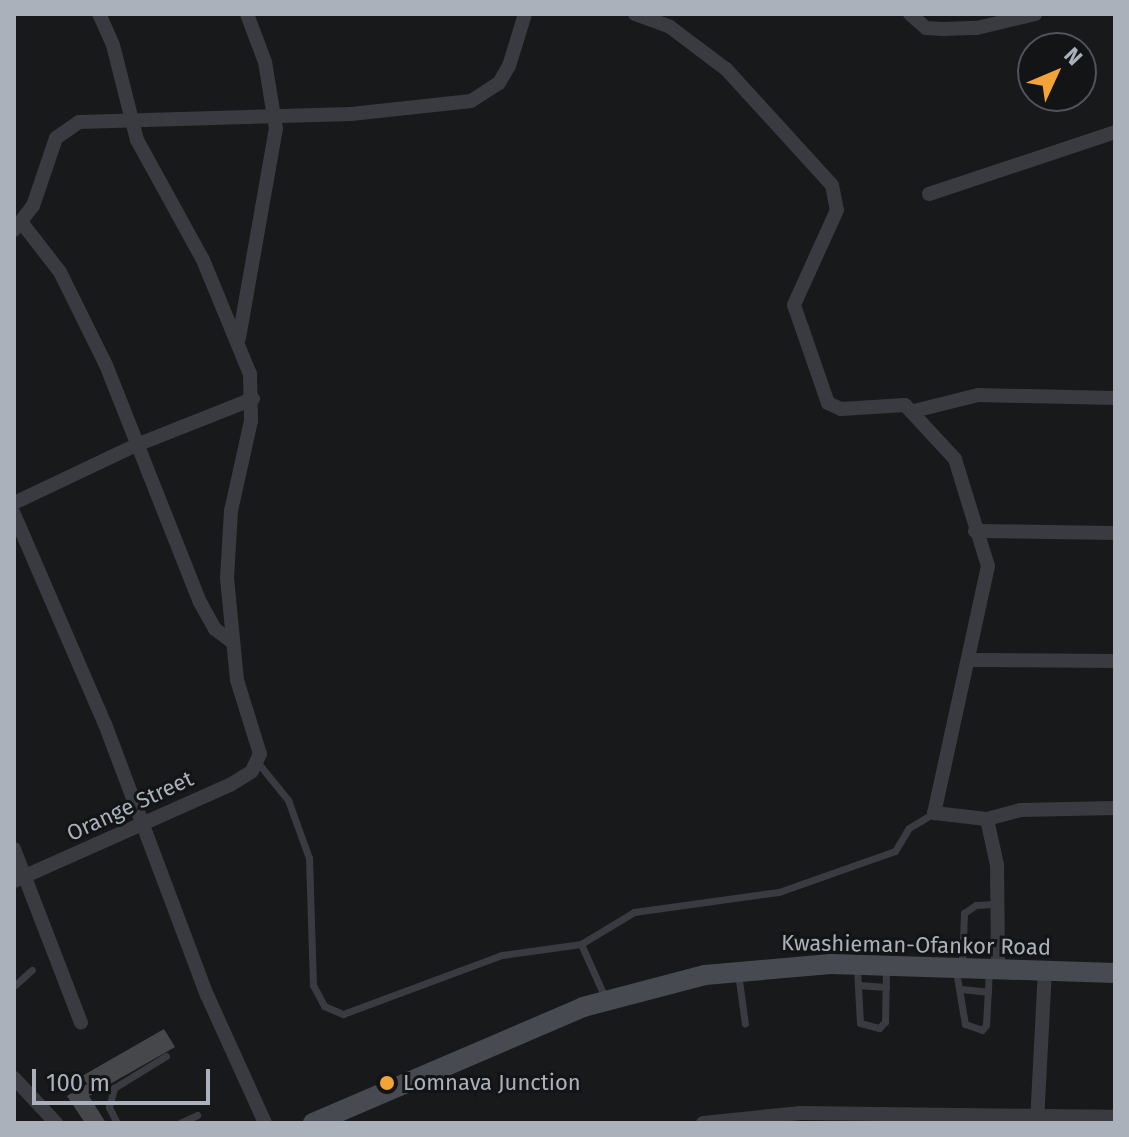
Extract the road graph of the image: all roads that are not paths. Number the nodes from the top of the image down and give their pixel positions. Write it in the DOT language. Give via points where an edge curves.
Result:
graph roads {
  1 [pos="99,14"];
  2 [pos="247,14"];
  3 [pos="525,14"];
  4 [pos="635,14"];
  5 [pos="910,14"];
  6 [pos="1035,14"];
  7 [pos="276,117"];
  8 [pos="131,121"];
  9 [pos="1115,132"];
  10 [pos="929,194"];
  11 [pos="18,227"];
  12 [pos="239,338"];
  13 [pos="1115,398"];
  14 [pos="253,399"];
  15 [pos="914,411"];
  16 [pos="134,446"];
  17 [pos="14,503"];
  18 [pos="14,514"];
  19 [pos="975,531"];
  20 [pos="1115,533"];
  21 [pos="232,642"];
  22 [pos="968,660"];
  23 [pos="1115,661"];
  24 [pos="258,763"];
  25 [pos="1115,808"];
  26 [pos="934,813"];
  27 [pos="987,819"];
  28 [pos="141,828"];
  29 [pos="14,849"];
  30 [pos="19,879"];
  31 [pos="998,904"];
  32 [pos="581,944"];
  33 [pos="993,968"];
  34 [pos="32,970"];
  35 [pos="738,971"];
  36 [pos="1045,971"];
  37 [pos="1115,973"];
  38 [pos="857,975"];
  39 [pos="959,975"];
  40 [pos="886,977"];
  41 [pos="14,986"];
  42 [pos="988,992"];
  43 [pos="606,1000"];
  44 [pos="81,1023"];
  45 [pos="745,1024"];
  46 [pos="166,1056"];
  47 [pos="14,1078"];
  48 [pos="197,1115"];
  49 [pos="344,1117"];
  50 [pos="1115,1117"];
  51 [pos="1037,1119"];
  52 [pos="56,1123"];
  53 [pos="117,1123"];
  54 [pos="180,1123"];
  55 [pos="265,1123"];
  56 [pos="313,1123"];
  57 [pos="703,1123"];
  1 -- 8 [label="street" via="113,45"];
  2 -- 7 [label="street" via="265,62"];
  3 -- 7 [label="street" via="504,75 471,101"];
  4 -- 15 [label="street" via="670,27 726,69 832,185 837,210 794,305 828,403 841,409 894,402"];
  5 -- 6 [label="street" via="926,28 943,29 977,28"];
  7 -- 8 [label="street"];
  7 -- 12 [label="street" via="273,160"];
  8 -- 11 [label="street" via="79,122 66,128 50,150 40,190"];
  8 -- 12 [label="street"];
  9 -- 10 [label="street"];
  11 -- 16 [label="street" via="60,272 106,365"];
  12 -- 14 [label="street"];
  13 -- 15 [label="street" via="978,395"];
  14 -- 16 [label="street"];
  14 -- 21 [label="street" via="231,511 227,578"];
  15 -- 19 [label="street" via="955,459"];
  16 -- 17 [label="street"];
  16 -- 21 [label="street" via="209,621"];
  18 -- 28 [label="street" via="105,724"];
  19 -- 20 [label="street"];
  19 -- 22 [label="street" via="988,566"];
  21 -- 24 [label="street" via="242,700 259,746"];
  22 -- 23 [label="street"];
  22 -- 26 [label="street"];
  24 -- 28 [label="street, Orange Street" via="243,778"];
  24 -- 32 [label="lane" via="288,800 309,858 313,985 324,1006 343,1014 369,1008 494,958"];
  25 -- 27 [label="street" via="1020,810"];
  26 -- 27 [label="street"];
  26 -- 32 [label="lane" via="918,819 895,851 767,896 634,912"];
  27 -- 31 [label="street" via="997,865"];
  28 -- 30 [label="street, Orange Street"];
  28 -- 55 [label="street"];
  29 -- 30 [label="street"];
  30 -- 44 [label="street"];
  31 -- 33 [label="street"];
  31 -- 39 [label="lane" via="976,905 964,913"];
  32 -- 43 [label="lane"];
  33 -- 36 [label="main road, Kwashieman-Ofankor Road"];
  33 -- 39 [label="main road, Kwashieman-Ofankor Road"];
  33 -- 42 [label="lane"];
  34 -- 41 [label="lane"];
  35 -- 38 [label="main road, Kwashieman-Ofankor Road"];
  35 -- 43 [label="main road, Kwashieman-Ofankor Road"];
  35 -- 45 [label="lane"];
  36 -- 37 [label="main road, Kwashieman-Ofankor Road"];
  36 -- 51 [label="street"];
  38 -- 40 [label="main road, Kwashieman-Ofankor Road"];
  38 -- 40 [label="lane" via="857,1013 866,1027 879,1028 885,1022"];
  39 -- 40 [label="main road, Kwashieman-Ofankor Road"];
  39 -- 42 [label="lane"];
  39 -- 42 [label="lane" via="969,1029 986,1025"];
  43 -- 49 [label="main road, Kwashieman-Ofankor Road"];
  46 -- 53 [label="lane" via="114,1088 109,1107"];
  47 -- 52 [label="street"];
  48 -- 54 [label="lane"];
  49 -- 56 [label="main road, Kwashieman-Ofankor Road"];
  50 -- 51 [label="street"];
  51 -- 57 [label="street" via="800,1113"];
}
